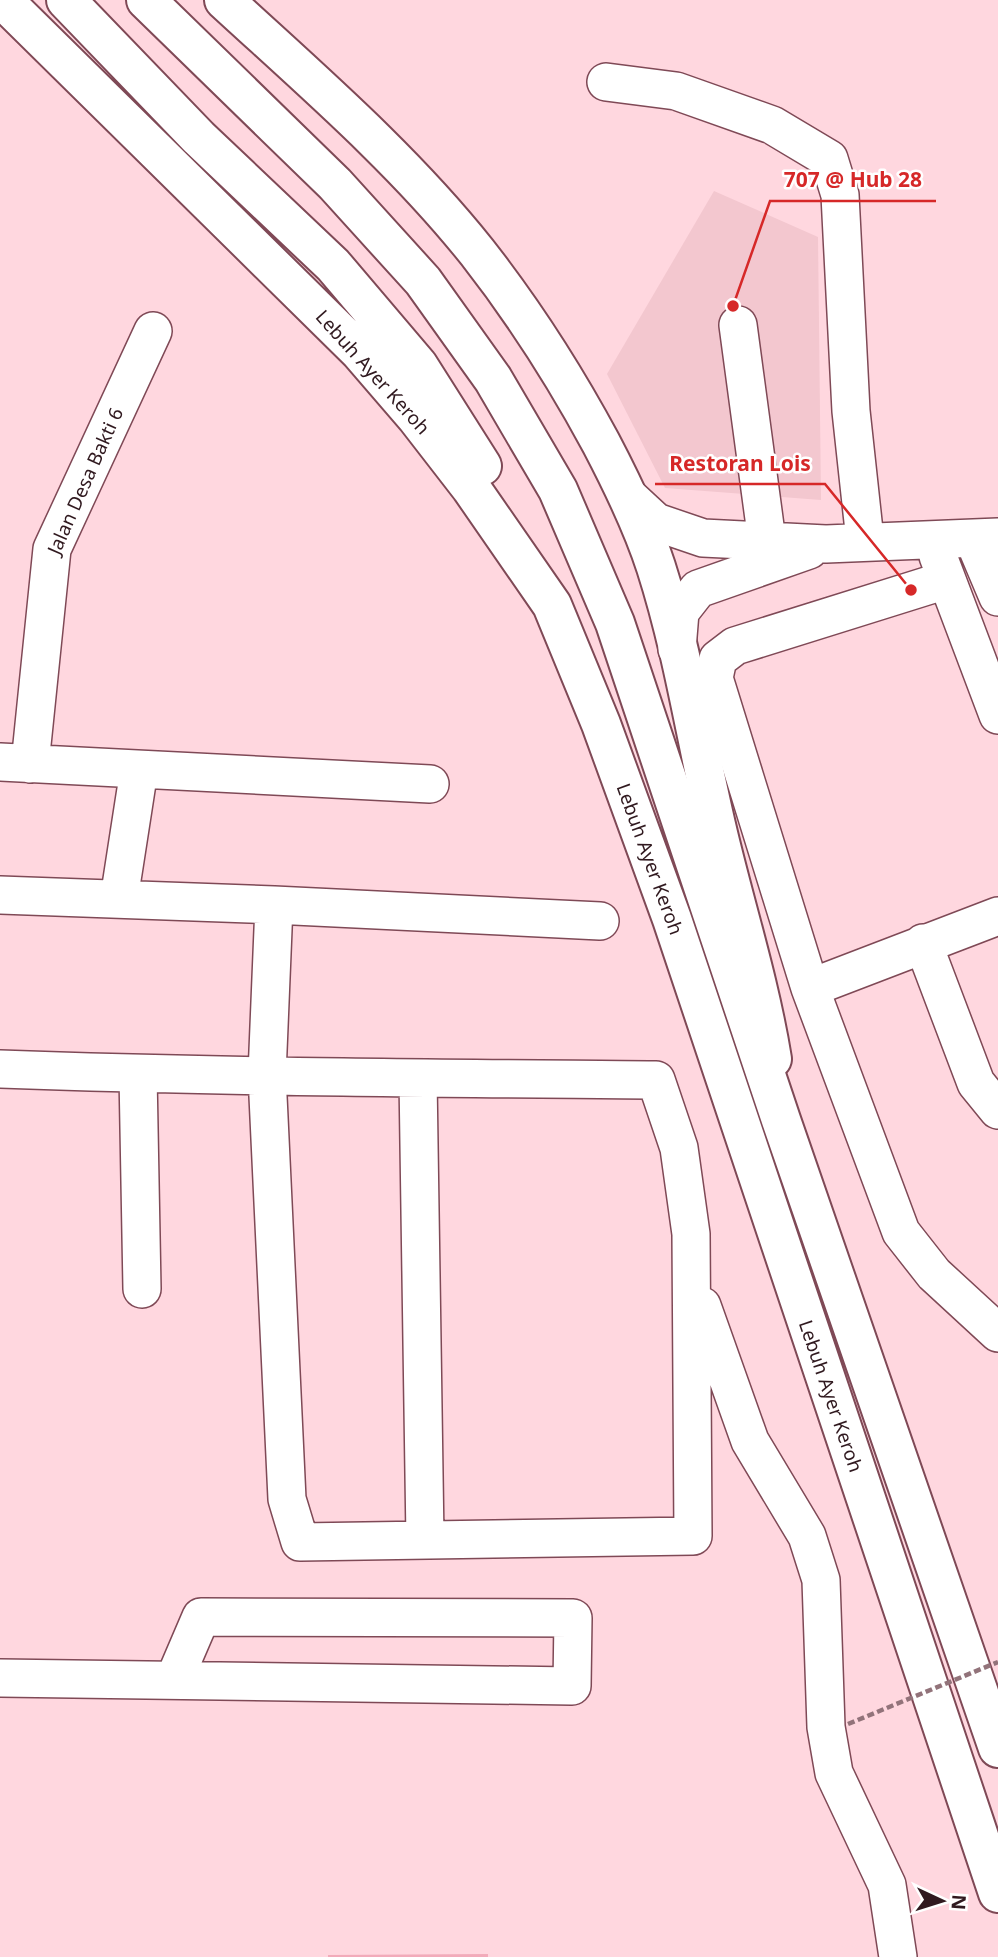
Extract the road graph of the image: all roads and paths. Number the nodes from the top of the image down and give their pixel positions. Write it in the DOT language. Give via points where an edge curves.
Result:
graph roads {
  1 [pos="3,0"];
  2 [pos="66,0"];
  3 [pos="146,0"];
  4 [pos="224,0"];
  5 [pos="606,82"];
  6 [pos="738,325"];
  7 [pos="153,331"];
  8 [pos="629,497"];
  9 [pos="986,538"];
  10 [pos="865,540"];
  11 [pos="933,540"];
  12 [pos="767,541"];
  13 [pos="826,544"];
  14 [pos="946,580"];
  15 [pos="998,597"];
  16 [pos="552,606"];
  17 [pos="677,649"];
  18 [pos="998,715"];
  19 [pos="15,763"];
  20 [pos="139,770"];
  21 [pos="430,784"];
  22 [pos="0,895"];
  23 [pos="119,899"];
  24 [pos="274,905"];
  25 [pos="998,916"];
  26 [pos="600,921"];
  27 [pos="923,943"];
  28 [pos="810,988"];
  29 [pos="0,1069"];
  30 [pos="138,1074"];
  31 [pos="267,1076"];
  32 [pos="418,1077"];
  33 [pos="998,1110"];
  34 [pos="781,1121"];
  35 [pos="693,1278"];
  36 [pos="142,1289"];
  37 [pos="995,1325"];
  38 [pos="425,1540"];
  39 [pos="998,1662"];
  40 [pos="0,1678"];
  41 [pos="174,1680"];
  42 [pos="991,1711"];
  43 [pos="848,1724"];
  44 [pos="998,1748"];
  45 [pos="998,1893"];
  46 [pos="898,1957"];
  1 -- 16 [label="main road, Lebuh Ayer Keroh" via="360,352 463,478"];
  2 -- 16 [label="main road" via="199,138 333,265 418,365 484,468"];
  3 -- 34 [label="main road" via="335,184 423,281 493,379 558,490 615,623"];
  4 -- 8 [label="main road" via="408,174 476,251 534,329"];
  5 -- 10 [label="street" via="676,91 772,125 829,159 840,195 851,411"];
  6 -- 12 [label="street"];
  7 -- 19 [label="street, Jalan Desa Bakti 6" via="52,548"];
  8 -- 12 [label="street" via="656,522 703,538"];
  8 -- 17 [label="main road" via="656,567"];
  9 -- 11 [label="street"];
  9 -- 15 [label="street"];
  10 -- 11 [label="street"];
  10 -- 13 [label="street"];
  11 -- 14 [label="street"];
  12 -- 13 [label="street"];
  13 -- 17 [label="street" via="698,589 680,612"];
  14 -- 18 [label="street"];
  14 -- 28 [label="street" via="747,642 718,659 714,678"];
  16 -- 45 [label="main road, Lebuh Ayer Keroh" via="601,724 672,919"];
  17 -- 34 [label="main road" via="717,828 763,1002"];
  19 -- 20 [label="street"];
  20 -- 21 [label="street"];
  20 -- 23 [label="street"];
  22 -- 23 [label="street"];
  23 -- 24 [label="street"];
  24 -- 26 [label="street"];
  24 -- 31 [label="street"];
  25 -- 27 [label="street"];
  27 -- 28 [label="street"];
  27 -- 33 [label="street" via="976,1083"];
  28 -- 37 [label="street" via="901,1232 934,1274"];
  29 -- 30 [label="street"];
  30 -- 31 [label="street"];
  30 -- 36 [label="street"];
  31 -- 32 [label="street"];
  31 -- 38 [label="street" via="287,1499 300,1542"];
  32 -- 35 [label="street" via="656,1080 679,1148"];
  32 -- 38 [label="street"];
  34 -- 42 [label="main road"];
  35 -- 38 [label="street" via="693,1536"];
  35 -- 46 [label="street" via="750,1441 807,1536 821,1580 826,1727 834,1773 887,1885"];
  39 -- 43 [label="path, bridge"];
  40 -- 41 [label="street"];
  41 -- 41 [label="street" via="201,1617 573,1618 572,1686"];
  42 -- 44 [label="main road"];
}
